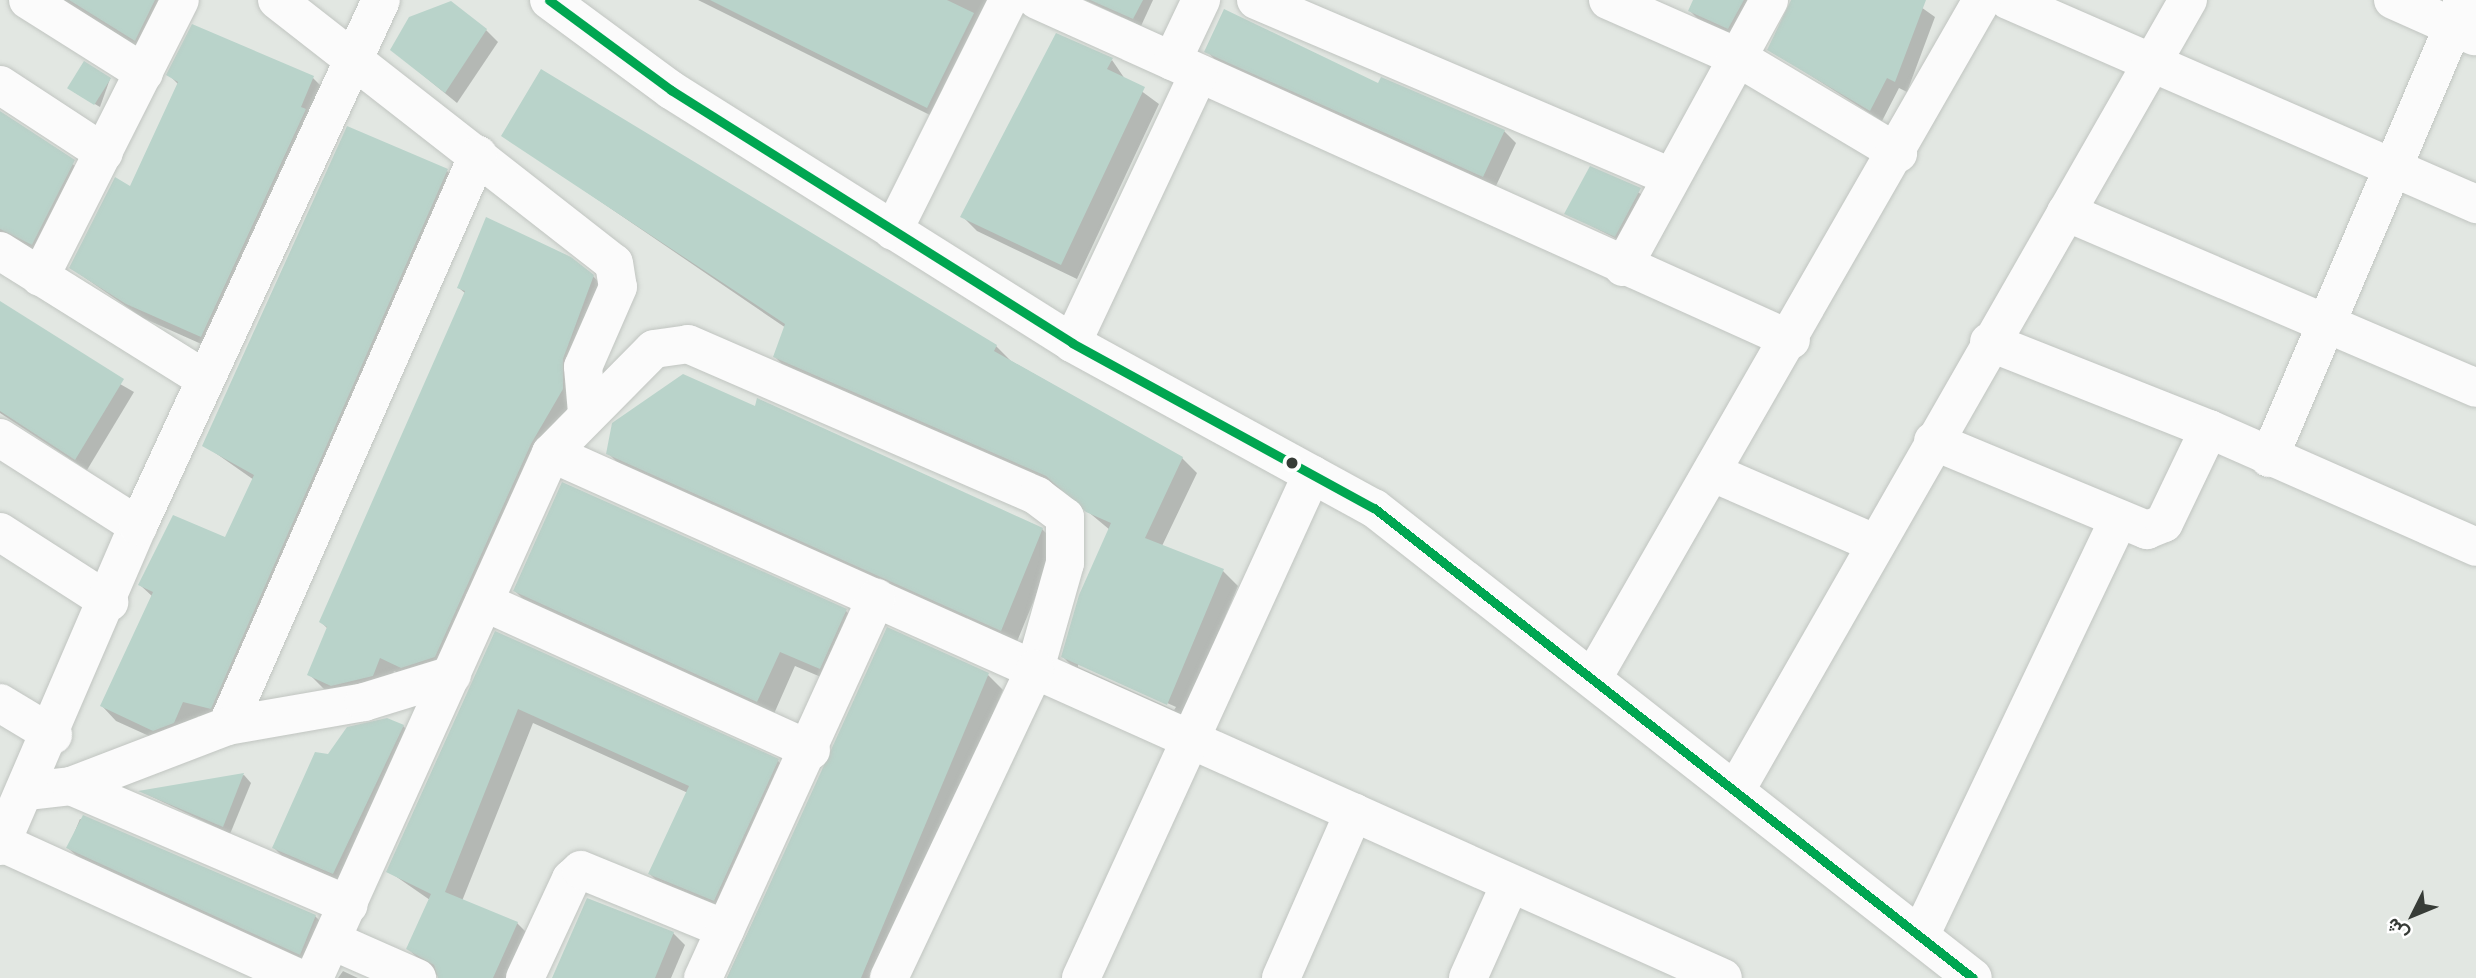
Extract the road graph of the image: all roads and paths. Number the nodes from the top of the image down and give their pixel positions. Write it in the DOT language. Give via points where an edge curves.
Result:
graph roads {
  1 [pos="28,0"];
  2 [pos="180,0"];
  3 [pos="277,0"];
  4 [pos="381,0"];
  5 [pos="549,0"];
  6 [pos="1201,0"];
  7 [pos="1256,0"];
  8 [pos="1608,0"];
  9 [pos="1769,0"];
  10 [pos="1982,0"];
  11 [pos="2008,0"];
  12 [pos="2188,0"];
  13 [pos="2393,0"];
  14 [pos="1011,2"];
  15 [pos="2464,21"];
  16 [pos="1735,56"];
  17 [pos="354,60"];
  18 [pos="2151,61"];
  19 [pos="1186,67"];
  20 [pos="144,73"];
  21 [pos="0,85"];
  22 [pos="104,153"];
  23 [pos="1898,153"];
  24 [pos="478,155"];
  25 [pos="2394,169"];
  26 [pos="1671,177"];
  27 [pos="2476,204"];
  28 [pos="2066,212"];
  29 [pos="893,231"];
  30 [pos="0,251"];
  31 [pos="1623,267"];
  32 [pos="40,277"];
  33 [pos="2326,324"];
  34 [pos="1791,340"];
  35 [pos="1989,342"];
  36 [pos="1072,343"];
  37 [pos="205,379"];
  38 [pos="2476,388"];
  39 [pos="587,412"];
  40 [pos="2208,429"];
  41 [pos="0,438"];
  42 [pos="1933,441"];
  43 [pos="551,453"];
  44 [pos="2269,458"];
  45 [pos="1713,473"];
  46 [pos="1312,474"];
  47 [pos="2119,519"];
  48 [pos="138,526"];
  49 [pos="0,532"];
  50 [pos="1876,544"];
  51 [pos="2476,547"];
  52 [pos="876,598"];
  53 [pos="109,602"];
  54 [pos="484,602"];
  55 [pos="1035,669"];
  56 [pos="452,675"];
  57 [pos="1594,676"];
  58 [pos="0,703"];
  59 [pos="227,726"];
  60 [pos="53,735"];
  61 [pos="1195,738"];
  62 [pos="811,750"];
  63 [pos="71,786"];
  64 [pos="1737,788"];
  65 [pos="27,791"];
  66 [pos="1354,812"];
  67 [pos="1,843"];
  68 [pos="1510,884"];
  69 [pos="349,905"];
  70 [pos="725,929"];
  71 [pos="1920,936"];
  72 [pos="333,941"];
  73 [pos="298,978"];
  74 [pos="314,978"];
  75 [pos="417,978"];
  76 [pos="525,978"];
  77 [pos="703,978"];
  78 [pos="889,978"];
  79 [pos="1081,978"];
  80 [pos="1281,978"];
  81 [pos="1468,978"];
  82 [pos="1723,978"];
  83 [pos="1973,978"];
  1 -- 20 [label="street"];
  2 -- 20 [label="street"];
  3 -- 17 [label="street"];
  4 -- 17 [label="street"];
  5 -- 29 [label="street" via="671,90"];
  6 -- 19 [label="street"];
  7 -- 26 [label="street"];
  8 -- 16 [label="street"];
  9 -- 16 [label="street"];
  10 -- 23 [label="street"];
  11 -- 18 [label="street"];
  12 -- 18 [label="street"];
  13 -- 15 [label="street"];
  14 -- 19 [label="street"];
  14 -- 29 [label="street"];
  15 -- 25 [label="street"];
  16 -- 23 [label="street"];
  16 -- 26 [label="street"];
  17 -- 24 [label="street"];
  17 -- 37 [label="street"];
  18 -- 25 [label="street"];
  18 -- 28 [label="street"];
  19 -- 31 [label="street"];
  19 -- 36 [label="street"];
  20 -- 22 [label="street"];
  21 -- 22 [label="street"];
  22 -- 32 [label="street"];
  23 -- 34 [label="street"];
  24 -- 39 [label="street" via="620,272 583,367"];
  24 -- 59 [label="street"];
  25 -- 27 [label="street"];
  25 -- 33 [label="street"];
  26 -- 31 [label="street"];
  28 -- 33 [label="street"];
  28 -- 35 [label="street"];
  29 -- 36 [label="street"];
  30 -- 32 [label="street"];
  31 -- 34 [label="street"];
  32 -- 37 [label="street"];
  33 -- 38 [label="street"];
  33 -- 44 [label="street"];
  34 -- 45 [label="street"];
  35 -- 40 [label="street"];
  35 -- 42 [label="street"];
  36 -- 46 [label="street"];
  37 -- 48 [label="street"];
  39 -- 43 [label="street"];
  39 -- 55 [label="street" via="654,349 688,344 1037,496 1065,517 1069,536"];
  40 -- 44 [label="street"];
  40 -- 47 [label="street" via="2164,523 2147,530"];
  41 -- 48 [label="street"];
  42 -- 47 [label="street"];
  42 -- 50 [label="street"];
  43 -- 52 [label="street"];
  43 -- 54 [label="street"];
  44 -- 51 [label="street"];
  45 -- 50 [label="street"];
  45 -- 57 [label="street"];
  46 -- 57 [label="street" via="1448,560"];
  46 -- 61 [label="street"];
  47 -- 71 [label="street"];
  48 -- 53 [label="street"];
  49 -- 53 [label="street"];
  50 -- 64 [label="street"];
  52 -- 55 [label="street"];
  52 -- 62 [label="street"];
  53 -- 60 [label="street"];
  54 -- 56 [label="street"];
  54 -- 62 [label="street"];
  55 -- 61 [label="street"];
  55 -- 78 [label="street"];
  56 -- 59 [label="street" via="364,702"];
  56 -- 69 [label="street"];
  57 -- 64 [label="street"];
  58 -- 60 [label="street"];
  59 -- 63 [label="street"];
  60 -- 65 [label="street"];
  61 -- 66 [label="street"];
  61 -- 79 [label="street"];
  62 -- 70 [label="street"];
  63 -- 65 [label="street"];
  63 -- 69 [label="street"];
  64 -- 71 [label="street"];
  65 -- 67 [label="street"];
  66 -- 68 [label="street"];
  66 -- 80 [label="street"];
  67 -- 73 [label="street"];
  68 -- 81 [label="street"];
  68 -- 82 [label="street"];
  69 -- 72 [label="street"];
  70 -- 76 [label="street" via="581,870 571,879"];
  70 -- 77 [label="street"];
  71 -- 83 [label="street"];
  72 -- 74 [label="street"];
  72 -- 75 [label="street"];
}
